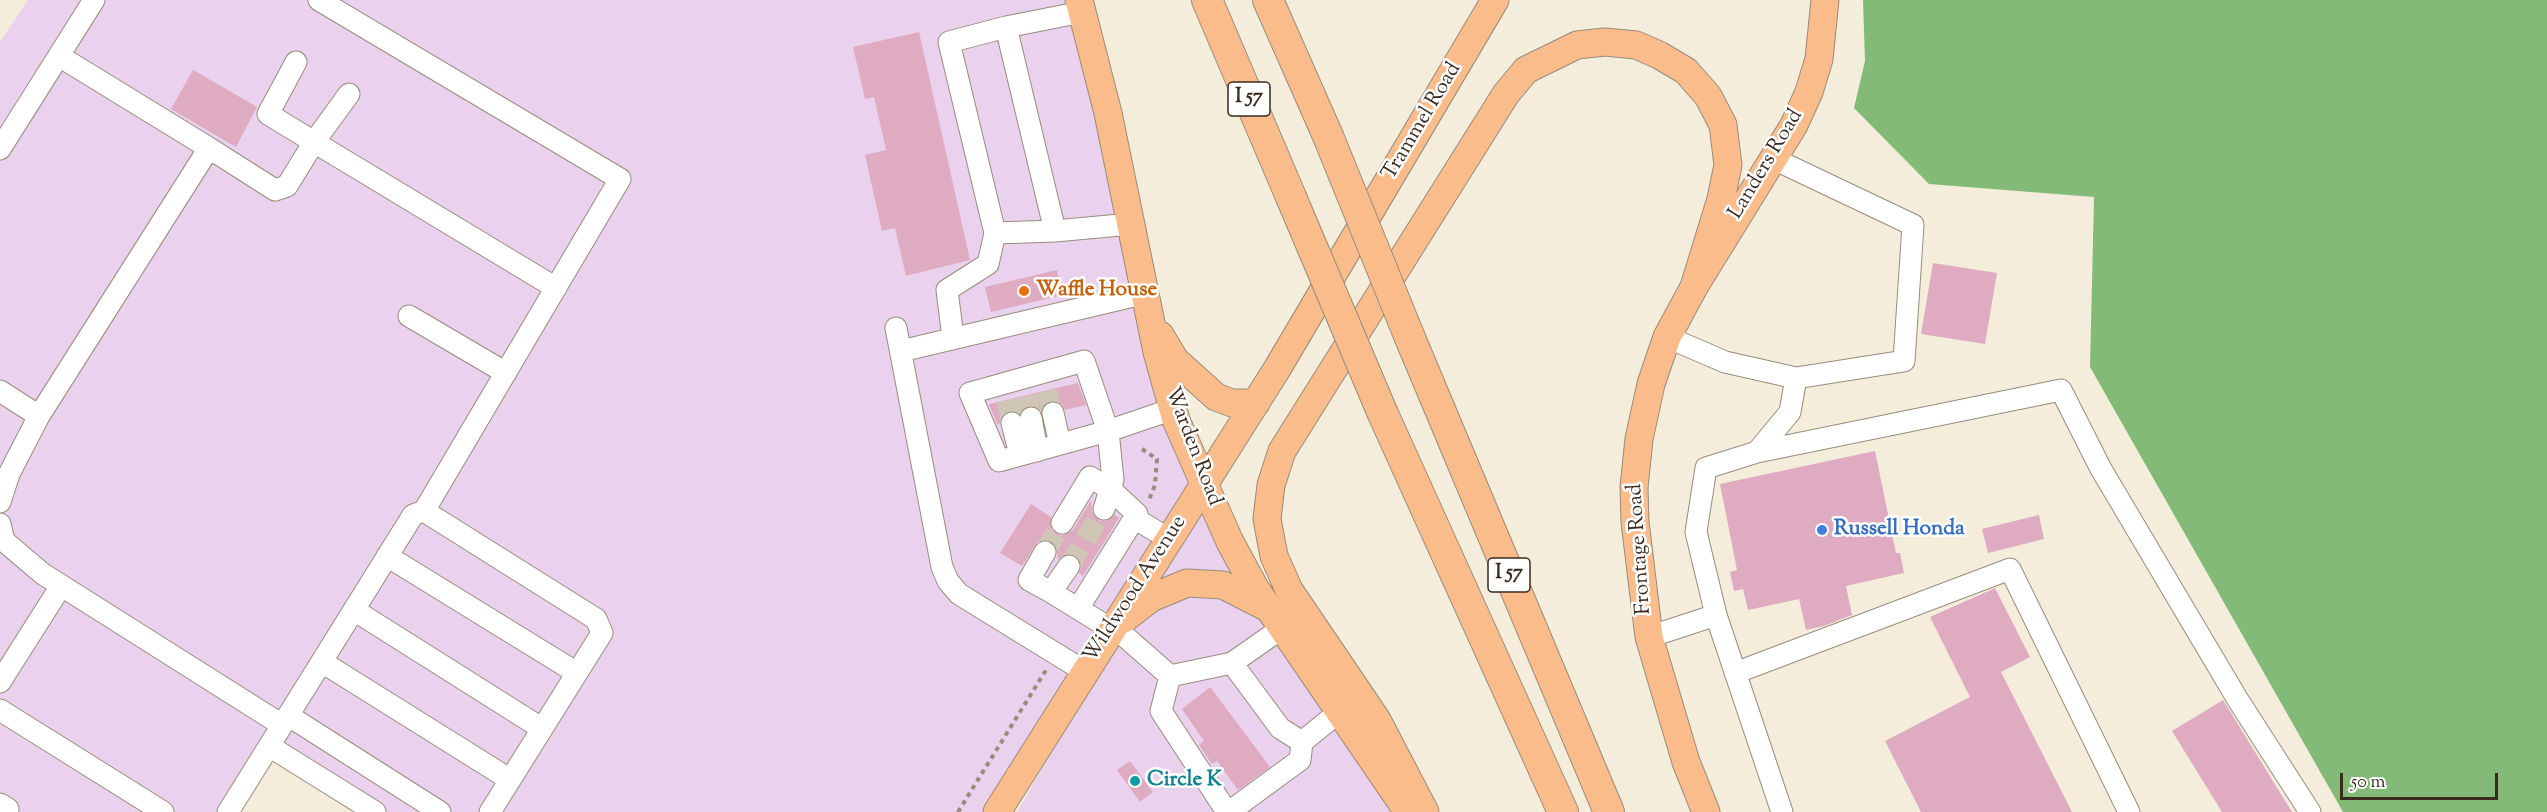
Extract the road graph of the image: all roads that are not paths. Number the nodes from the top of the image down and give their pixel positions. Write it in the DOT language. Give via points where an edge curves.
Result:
graph roads {
  1 [pos="94,0"];
  2 [pos="319,0"];
  3 [pos="1207,0"];
  4 [pos="1268,0"];
  5 [pos="1495,0"];
  6 [pos="1825,0"];
  7 [pos="1080,6"];
  8 [pos="1006,27"];
  9 [pos="59,56"];
  10 [pos="296,62"];
  11 [pos="349,94"];
  12 [pos="314,142"];
  13 [pos="209,148"];
  14 [pos="0,149"];
  15 [pos="1774,159"];
  16 [pos="1131,224"];
  17 [pos="1055,231"];
  18 [pos="995,233"];
  19 [pos="1351,245"];
  20 [pos="1694,287"];
  21 [pos="556,288"];
  22 [pos="1146,293"];
  23 [pos="409,316"];
  24 [pos="1152,322"];
  25 [pos="896,328"];
  26 [pos="1667,337"];
  27 [pos="953,338"];
  28 [pos="901,351"];
  29 [pos="506,373"];
  30 [pos="1796,378"];
  31 [pos="0,391"];
  32 [pos="1256,403"];
  33 [pos="1173,409"];
  34 [pos="1053,413"];
  35 [pos="39,416"];
  36 [pos="1021,420"];
  37 [pos="1108,431"];
  38 [pos="1060,444"];
  39 [pos="1757,452"];
  40 [pos="1028,453"];
  41 [pos="1205,483"];
  42 [pos="1107,499"];
  43 [pos="0,502"];
  44 [pos="424,511"];
  45 [pos="1137,519"];
  46 [pos="1062,523"];
  47 [pos="1,535"];
  48 [pos="1169,539"];
  49 [pos="1045,552"];
  50 [pos="387,556"];
  51 [pos="1069,567"];
  52 [pos="61,586"];
  53 [pos="1051,592"];
  54 [pos="1079,607"];
  55 [pos="354,610"];
  56 [pos="1716,615"];
  57 [pos="1276,618"];
  58 [pos="1112,628"];
  59 [pos="1649,637"];
  60 [pos="322,662"];
  61 [pos="1232,663"];
  62 [pos="1084,671"];
  63 [pos="577,673"];
  64 [pos="1735,673"];
  65 [pos="1170,676"];
  66 [pos="0,682"];
  67 [pos="0,710"];
  68 [pos="1339,712"];
  69 [pos="285,721"];
  70 [pos="542,728"];
  71 [pos="1302,742"];
  72 [pos="269,747"];
  73 [pos="509,778"];
  74 [pos="236,809"];
  75 [pos="164,812"];
  76 [pos="375,812"];
  77 [pos="440,812"];
  78 [pos="490,812"];
  79 [pos="997,812"];
  80 [pos="1228,812"];
  81 [pos="1408,812"];
  82 [pos="1425,812"];
  83 [pos="1563,812"];
  84 [pos="1609,812"];
  85 [pos="1706,812"];
  86 [pos="1782,812"];
  87 [pos="2129,812"];
  88 [pos="2310,812"];
  1 -- 9 [label="street"];
  2 -- 21 [label="street" via="620,179"];
  3 -- 83 [label="highway, I 57, bridge" via="1383,414"];
  4 -- 84 [label="highway, I 57, bridge"];
  5 -- 19 [label="main road, Trammel Road"];
  6 -- 15 [label="main road, Landers Road" via="1819,59 1809,92"];
  7 -- 8 [label="street"];
  7 -- 16 [label="main road, Warden Road"];
  8 -- 17 [label="street"];
  8 -- 18 [label="street" via="949,42"];
  9 -- 13 [label="street"];
  9 -- 14 [label="street"];
  10 -- 12 [label="street" via="268,114"];
  11 -- 12 [label="street"];
  12 -- 13 [label="street" via="287,186 275,190"];
  12 -- 21 [label="street"];
  13 -- 35 [label="street"];
  15 -- 20 [label="main road, Landers Road"];
  15 -- 30 [label="street" via="1913,225 1904,361"];
  16 -- 17 [label="street"];
  16 -- 22 [label="main road, Warden Road"];
  17 -- 18 [label="street"];
  18 -- 27 [label="street" via="988,264 947,290"];
  19 -- 32 [label="main road, Wildwood Avenue"];
  20 -- 26 [label="main road, Frontage Road"];
  20 -- 82 [label="main road" via="1728,165 1723,125 1708,96 1686,71 1659,55 1636,45 1577,45 1526,70 1506,94 1282,452 1271,484 1267,519 1274,556 1289,590 1377,720"];
  21 -- 29 [label="street"];
  22 -- 24 [label="main road, Warden Road"];
  22 -- 27 [label="street"];
  23 -- 29 [label="street"];
  24 -- 32 [label="main road" via="1174,360 1216,397 1232,404"];
  24 -- 33 [label="main road, Warden Road"];
  25 -- 28 [label="street"];
  26 -- 30 [label="street" via="1725,362"];
  26 -- 59 [label="main road, Frontage Road" via="1651,384 1634,487 1639,568"];
  27 -- 28 [label="street"];
  28 -- 62 [label="street" via="942,567 948,581 959,594"];
  29 -- 44 [label="street"];
  30 -- 39 [label="street" via="1790,412"];
  31 -- 35 [label="street"];
  32 -- 41 [label="main road, Wildwood Avenue"];
  33 -- 37 [label="street"];
  33 -- 41 [label="main road, Warden Road"];
  34 -- 38 [label="street"];
  35 -- 43 [label="street" via="9,474"];
  36 -- 40 [label="street"];
  37 -- 38 [label="street"];
  37 -- 40 [label="street" via="1084,361 1024,387 970,393 999,461"];
  37 -- 42 [label="street" via="1113,480"];
  38 -- 40 [label="street"];
  39 -- 56 [label="street" via="1706,468 1696,532"];
  39 -- 88 [label="street" via="2061,390 2101,469 2238,700"];
  41 -- 48 [label="main road, Wildwood Avenue"];
  41 -- 57 [label="main road, Warden Road" via="1230,542"];
  42 -- 45 [label="street" via="1137,514"];
  42 -- 46 [label="street" via="1090,477"];
  44 -- 50 [label="street" via="413,515"];
  44 -- 63 [label="street" via="596,619 602,633"];
  45 -- 48 [label="street"];
  45 -- 54 [label="street"];
  47 -- 52 [label="street"];
  48 -- 58 [label="main road, Wildwood Avenue"];
  49 -- 53 [label="street" via="1029,580"];
  50 -- 55 [label="street"];
  50 -- 63 [label="street"];
  51 -- 53 [label="street"];
  52 -- 66 [label="street"];
  52 -- 69 [label="street"];
  53 -- 54 [label="street"];
  54 -- 58 [label="street"];
  55 -- 60 [label="street"];
  55 -- 70 [label="street"];
  56 -- 59 [label="street"];
  56 -- 64 [label="street"];
  57 -- 58 [label="main road" via="1223,585 1187,583 1151,598"];
  57 -- 61 [label="street"];
  57 -- 68 [label="main road, Warden Road"];
  58 -- 62 [label="main road, Wildwood Avenue"];
  58 -- 65 [label="street"];
  59 -- 85 [label="main road, Frontage Road" via="1686,762"];
  60 -- 69 [label="street"];
  60 -- 73 [label="street"];
  61 -- 65 [label="street"];
  61 -- 71 [label="street" via="1280,728"];
  62 -- 79 [label="main road, Wildwood Avenue"];
  63 -- 70 [label="street"];
  64 -- 86 [label="street"];
  64 -- 87 [label="street" via="2010,569"];
  65 -- 80 [label="street" via="1161,711"];
  67 -- 75 [label="street"];
  68 -- 71 [label="street"];
  68 -- 81 [label="main road, Warden Road"];
  69 -- 72 [label="street"];
  69 -- 77 [label="street"];
  70 -- 73 [label="street"];
  71 -- 80 [label="street" via="1300,760"];
  72 -- 74 [label="street"];
  72 -- 76 [label="street"];
  73 -- 78 [label="street"];
}
